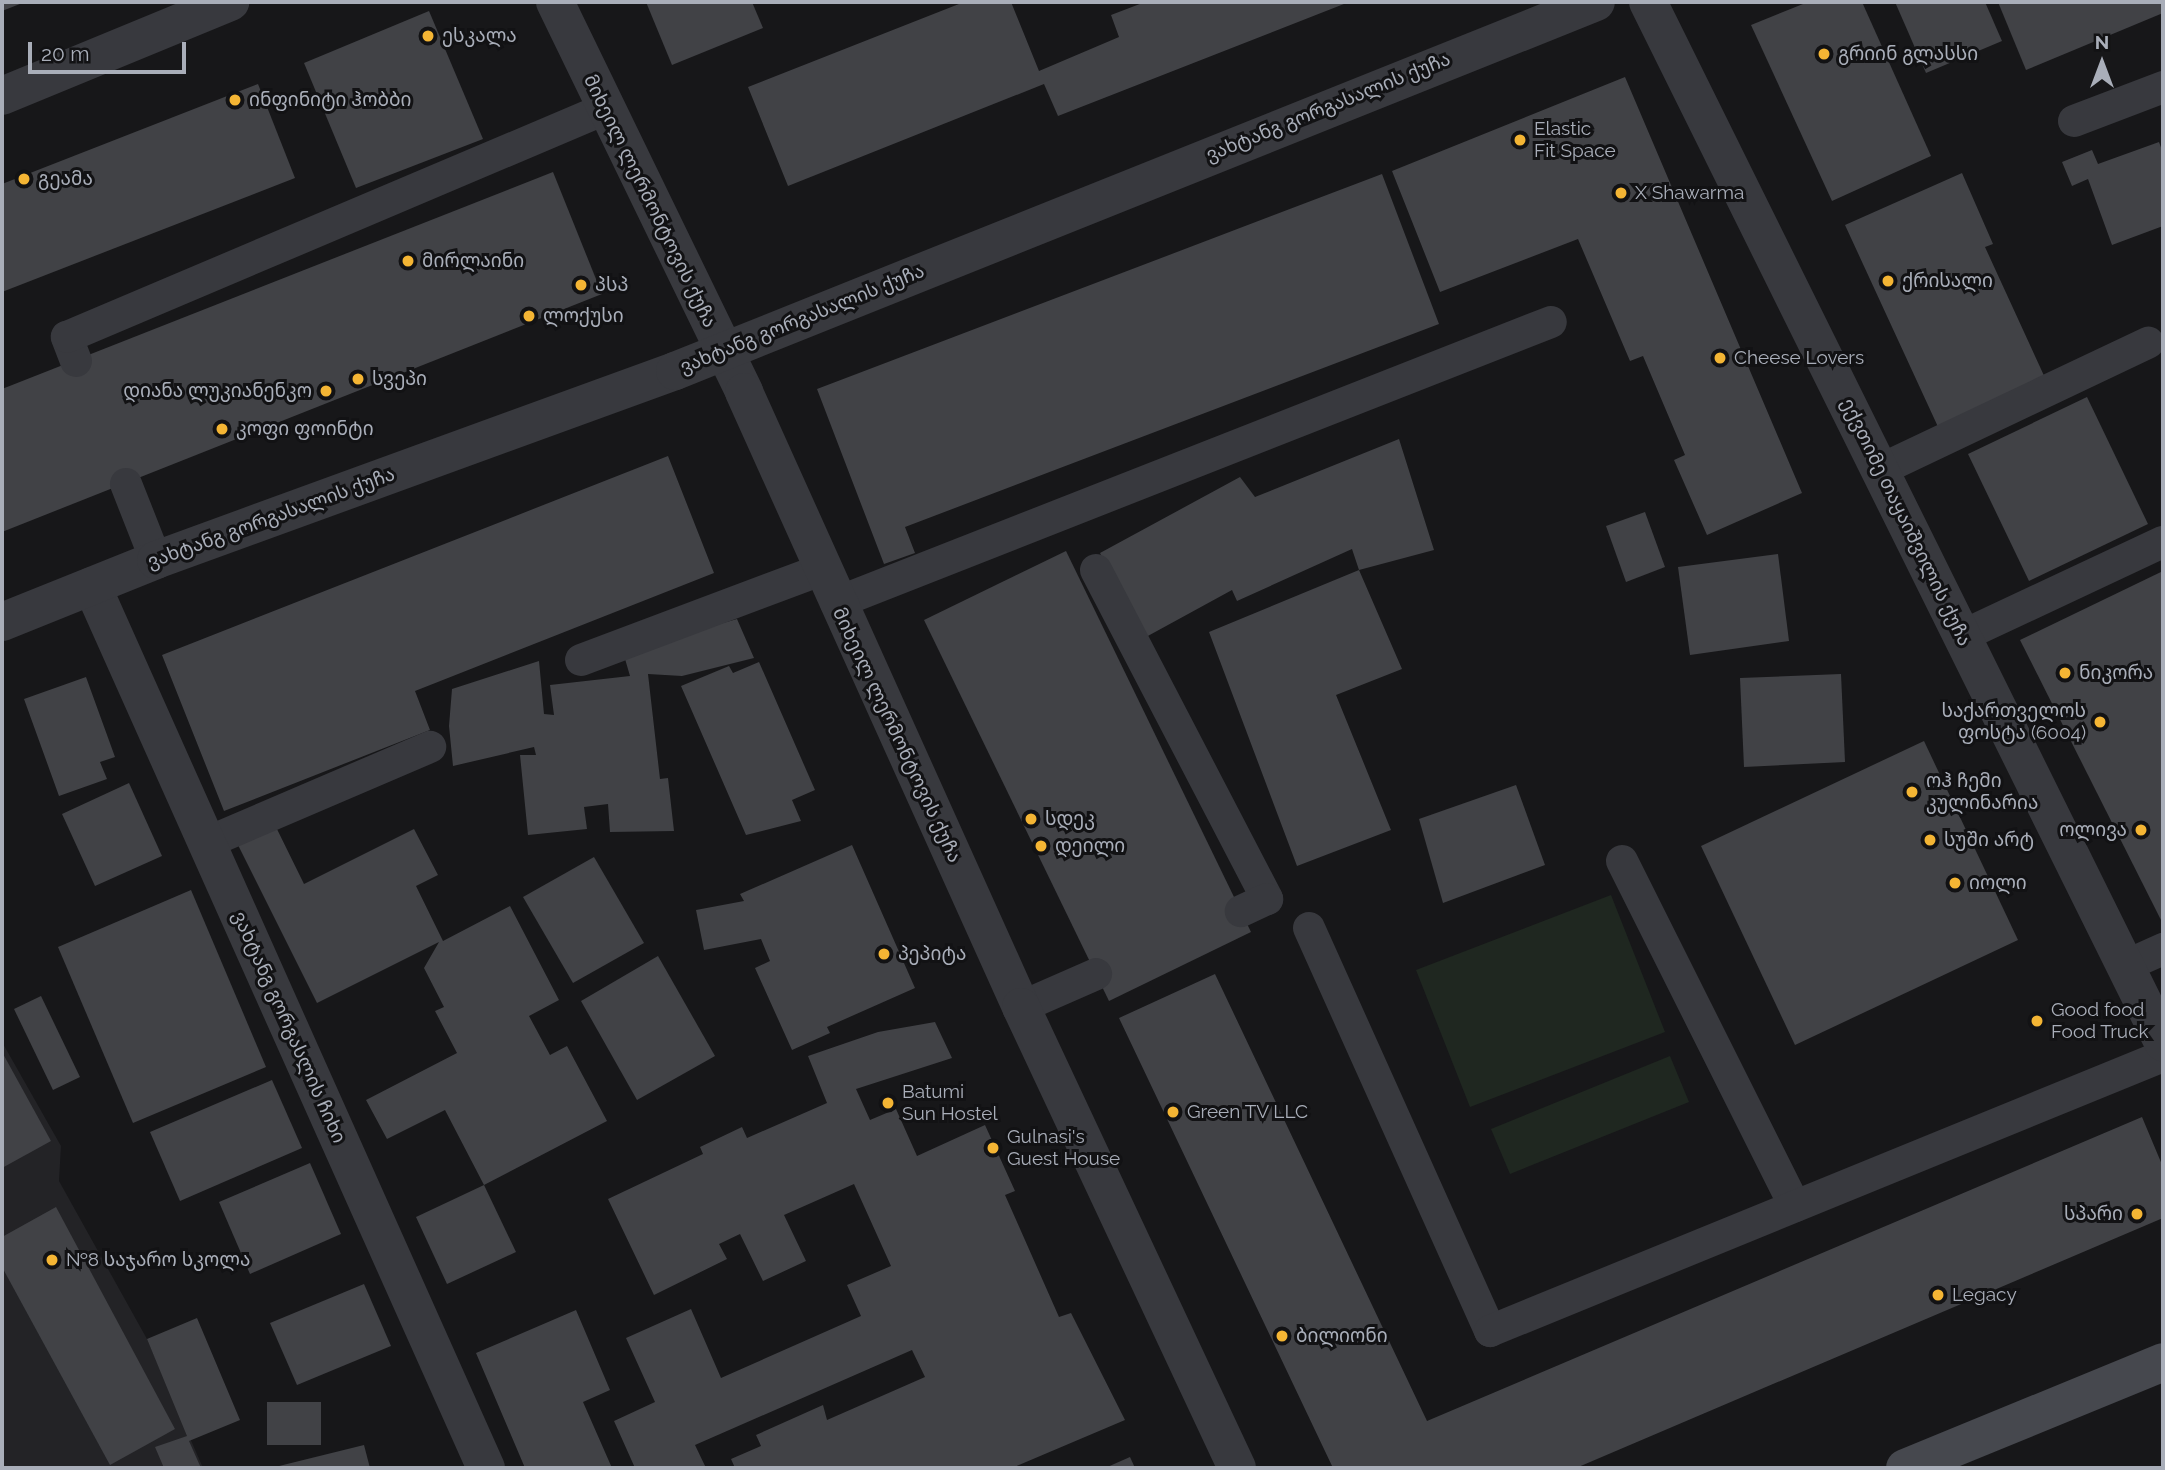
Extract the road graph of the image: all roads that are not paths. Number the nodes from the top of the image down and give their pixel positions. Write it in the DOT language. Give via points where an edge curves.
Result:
graph roads {
  1 [pos="555,2"];
  2 [pos="1596,2"];
  3 [pos="1648,2"];
  4 [pos="220,4"];
  5 [pos="2163,87"];
  6 [pos="2,96"];
  7 [pos="605,109"];
  8 [pos="2074,121"];
  9 [pos="1551,322"];
  10 [pos="2148,343"];
  11 [pos="722,351"];
  12 [pos="76,361"];
  13 [pos="1880,470"];
  14 [pos="126,484"];
  15 [pos="2163,542"];
  16 [pos="156,560"];
  17 [pos="1096,569"];
  18 [pos="92,586"];
  19 [pos="829,586"];
  20 [pos="2,622"];
  21 [pos="1962,636"];
  22 [pos="581,660"];
  23 [pos="430,747"];
  24 [pos="206,843"];
  25 [pos="1622,862"];
  26 [pos="1241,911"];
  27 [pos="1309,928"];
  28 [pos="2163,949"];
  29 [pos="2125,966"];
  30 [pos="1096,974"];
  31 [pos="1021,1007"];
  32 [pos="2163,1042"];
  33 [pos="2163,1056"];
  34 [pos="1795,1206"];
  35 [pos="2163,1362"];
  36 [pos="1921,1465"];
  37 [pos="486,1468"];
  38 [pos="1237,1468"];
  1 -- 7 [label="street, მიხეილ ლერმონტოვის ქუჩა"];
  2 -- 11 [label="street, ვახტანგ გორგასალის ქუჩა"];
  3 -- 13 [label="street, ექვთიმე თაყაიშვილის ქუჩა"];
  4 -- 6 [label="street"];
  5 -- 8 [label="lane"];
  7 -- 11 [label="street, მიხეილ ლერმონტოვის ქუჩა"];
  7 -- 12 [label="lane" via="339,226 67,337"];
  9 -- 19 [label="lane"];
  10 -- 13 [label="lane"];
  11 -- 16 [label="street, ვახტანგ გორგასალის ქუჩა"];
  11 -- 19 [label="street, მიხეილ ლერმონტოვის ქუჩა"];
  13 -- 21 [label="street, ექვთიმე თაყაიშვილის ქუჩა"];
  14 -- 16 [label="lane"];
  15 -- 21 [label="lane"];
  16 -- 18 [label="street, ვახტანგ გორგასალის ქუჩა"];
  17 -- 26 [label="lane" via="1267,899"];
  18 -- 20 [label="street, ვახტანგ გორგასალის ქუჩა"];
  18 -- 24 [label="street, ვახტანგ გორგასლის ჩიხი"];
  19 -- 22 [label="lane"];
  19 -- 31 [label="street, მიხეილ ლერმონტოვის ქუჩა"];
  21 -- 29 [label="street, ექვთიმე თაყაიშვილის ქუჩა"];
  23 -- 24 [label="lane"];
  24 -- 37 [label="street, ვახტანგ გორგასლის ჩიხი"];
  25 -- 34 [label="lane"];
  27 -- 34 [label="lane" via="1490,1331"];
  28 -- 29 [label="lane"];
  29 -- 32 [label="street, ექვთიმე თაყაიშვილის ქუჩა"];
  30 -- 31 [label="lane"];
  31 -- 38 [label="street, მიხეილ ლერმონტოვის ქუჩა"];
  33 -- 34 [label="lane"];
  35 -- 36 [label="main road"];
}
